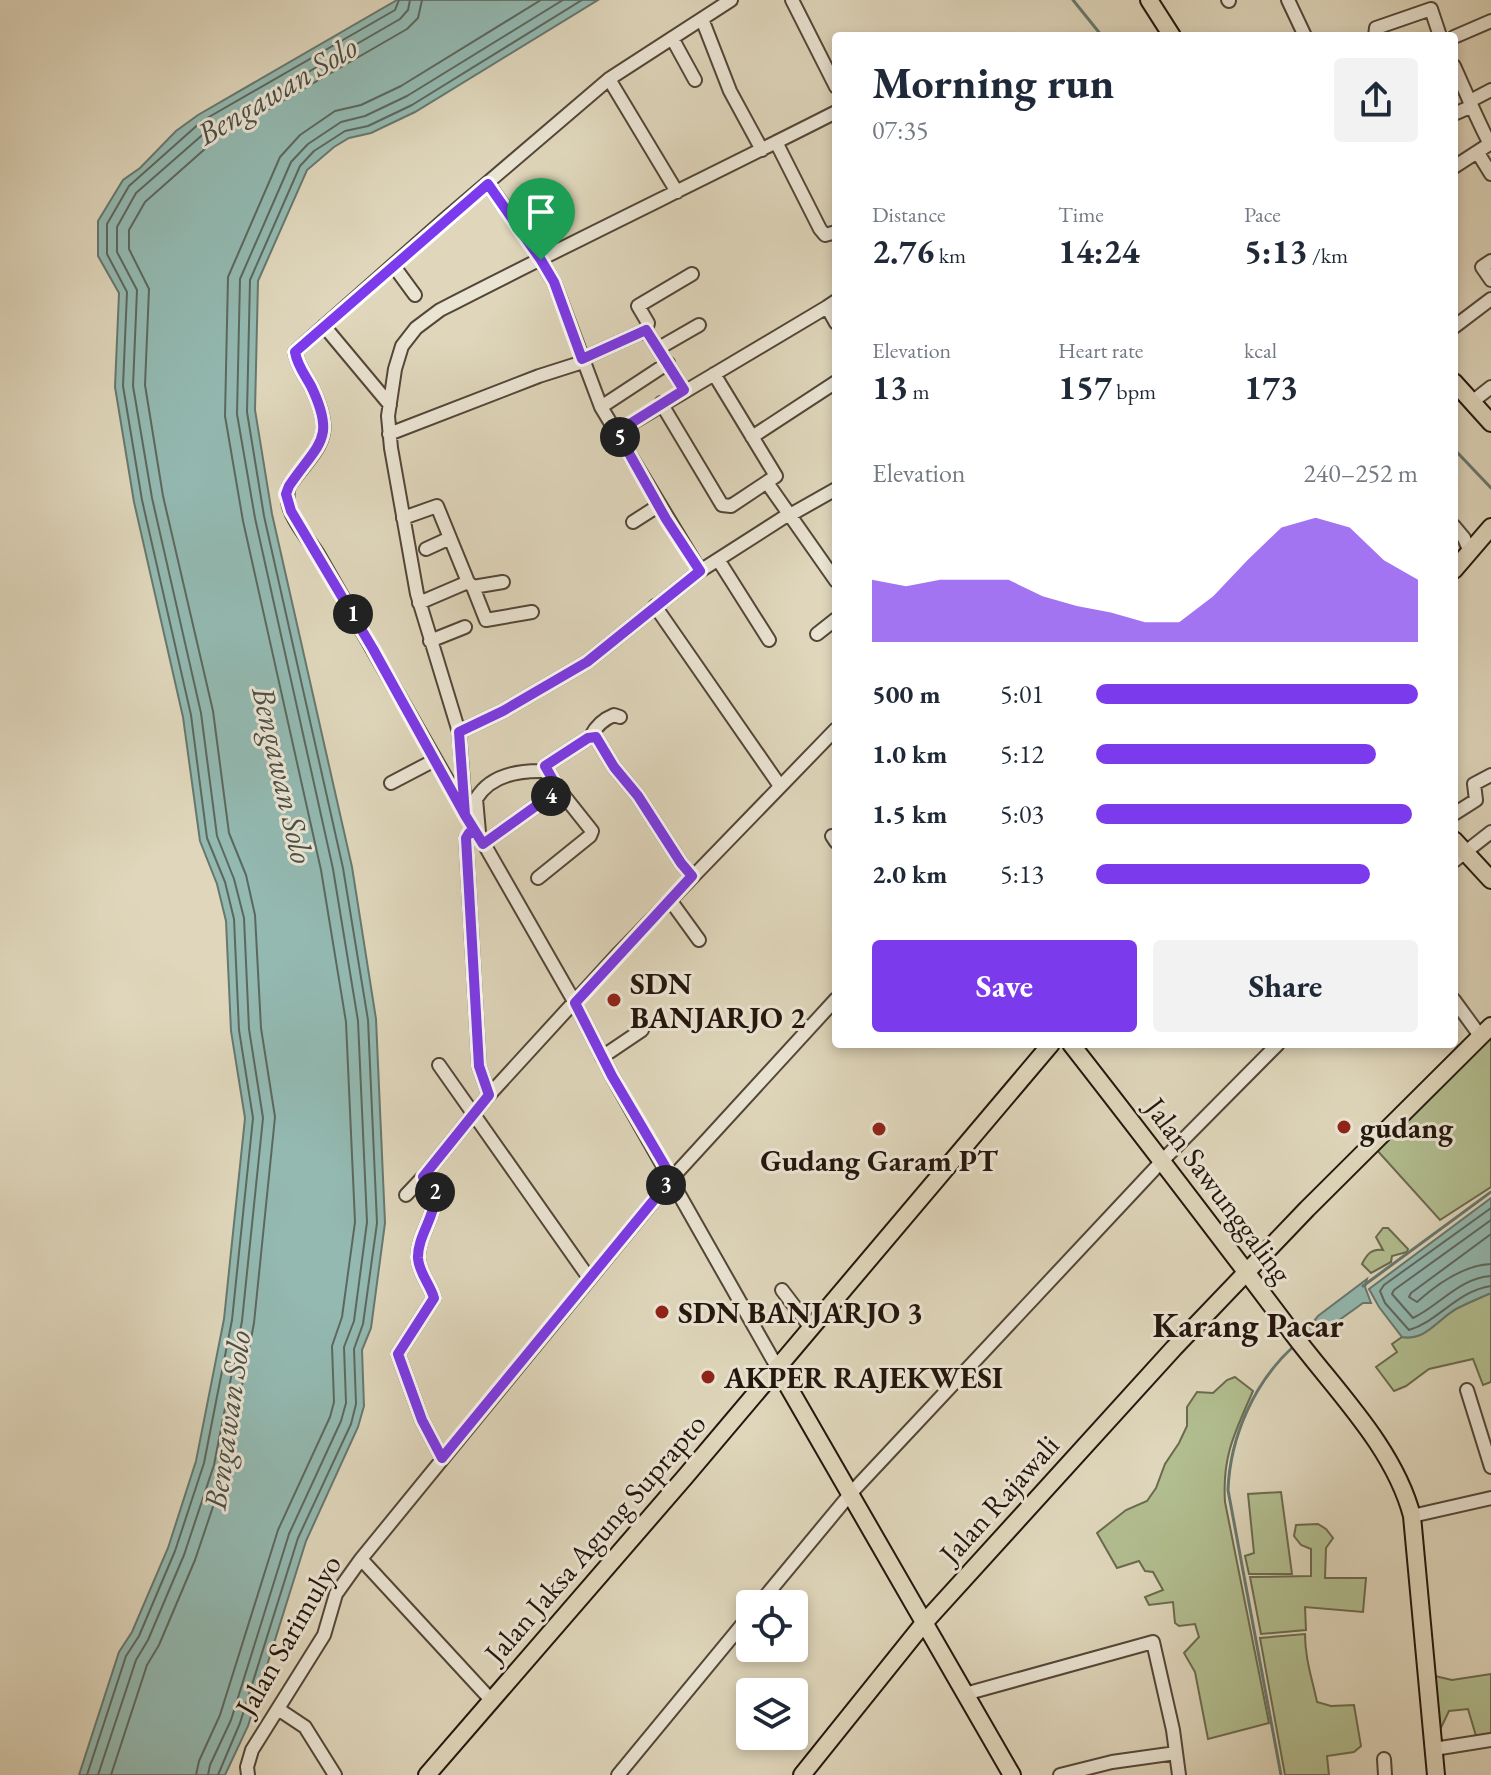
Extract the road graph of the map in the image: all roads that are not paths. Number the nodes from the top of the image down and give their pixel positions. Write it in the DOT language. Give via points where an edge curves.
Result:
graph roads {
  1 [pos="731,0"];
  2 [pos="792,0"];
  3 [pos="1149,0"];
  4 [pos="1288,0"];
  5 [pos="1429,4"];
  6 [pos="702,19"];
  7 [pos="1491,21"];
  8 [pos="1169,32"];
  9 [pos="1303,32"];
  10 [pos="1376,32"];
  11 [pos="1439,32"];
  12 [pos="1458,35"];
  13 [pos="672,38"];
  14 [pos="1458,76"];
  15 [pos="609,79"];
  16 [pos="832,79"];
  17 [pos="695,80"];
  18 [pos="1491,90"];
  19 [pos="1470,104"];
  20 [pos="1458,112"];
  21 [pos="832,114"];
  22 [pos="776,142"];
  23 [pos="1490,143"];
  24 [pos="762,150"];
  25 [pos="1478,153"];
  26 [pos="1458,165"];
  27 [pos="1491,174"];
  28 [pos="488,184"];
  29 [pos="677,192"];
  30 [pos="832,233"];
  31 [pos="541,260"];
  32 [pos="1491,261"];
  33 [pos="393,265"];
  34 [pos="692,274"];
  35 [pos="1491,280"];
  36 [pos="415,295"];
  37 [pos="1491,299"];
  38 [pos="831,304"];
  39 [pos="1458,324"];
  40 [pos="699,325"];
  41 [pos="324,326"];
  42 [pos="646,330"];
  43 [pos="659,348"];
  44 [pos="582,360"];
  45 [pos="668,363"];
  46 [pos="714,374"];
  47 [pos="832,385"];
  48 [pos="1458,386"];
  49 [pos="1491,387"];
  50 [pos="684,390"];
  51 [pos="1472,402"];
  52 [pos="661,403"];
  53 [pos="390,405"];
  54 [pos="601,407"];
  55 [pos="1491,423"];
  56 [pos="617,432"];
  57 [pos="389,434"];
  58 [pos="752,437"];
  59 [pos="768,484"];
  60 [pos="832,491"];
  61 [pos="658,506"];
  62 [pos="790,514"];
  63 [pos="403,518"];
  64 [pos="633,522"];
  65 [pos="1458,531"];
  66 [pos="1489,535"];
  67 [pos="450,538"];
  68 [pos="426,549"];
  69 [pos="1470,552"];
  70 [pos="719,561"];
  71 [pos="832,566"];
  72 [pos="1458,566"];
  73 [pos="700,571"];
  74 [pos="503,582"];
  75 [pos="470,585"];
  76 [pos="419,603"];
  77 [pos="655,606"];
  78 [pos="532,612"];
  79 [pos="832,622"];
  80 [pos="465,627"];
  81 [pos="817,634"];
  82 [pos="769,640"];
  83 [pos="430,641"];
  84 [pos="620,717"];
  85 [pos="459,732"];
  86 [pos="832,735"];
  87 [pos="591,736"];
  88 [pos="435,760"];
  89 [pos="546,771"];
  90 [pos="1491,775"];
  91 [pos="391,783"];
  92 [pos="780,786"];
  93 [pos="557,787"];
  94 [pos="1458,811"];
  95 [pos="465,815"];
  96 [pos="1491,832"];
  97 [pos="480,839"];
  98 [pos="1458,850"];
  99 [pos="1458,852"];
  100 [pos="692,876"];
  101 [pos="538,878"];
  102 [pos="1491,880"];
  103 [pos="670,900"];
  104 [pos="699,940"];
  105 [pos="575,1003"];
  106 [pos="832,1003"];
  107 [pos="1458,1004"];
  108 [pos="642,1030"];
  109 [pos="1486,1031"];
  110 [pos="1048,1048"];
  111 [pos="1074,1048"];
  112 [pos="1274,1048"];
  113 [pos="602,1057"];
  114 [pos="439,1065"];
  115 [pos="489,1095"];
  116 [pos="474,1115"];
  117 [pos="1162,1161"];
  118 [pos="423,1177"];
  119 [pos="672,1178"];
  120 [pos="406,1195"];
  121 [pos="1247,1270"];
  122 [pos="589,1278"];
  123 [pos="782,1290"];
  124 [pos="811,1328"];
  125 [pos="777,1367"];
  126 [pos="1467,1390"];
  127 [pos="1485,1426"];
  128 [pos="442,1458"];
  129 [pos="1491,1467"];
  130 [pos="851,1493"];
  131 [pos="1491,1498"];
  132 [pos="1412,1516"];
  133 [pos="361,1559"];
  134 [pos="771,1590"];
  135 [pos="924,1623"];
  136 [pos="736,1632"];
  137 [pos="965,1694"];
  138 [pos="492,1701"];
  139 [pos="278,1709"];
  140 [pos="1491,1740"];
  141 [pos="1434,1749"];
  142 [pos="1176,1753"];
  143 [pos="1384,1759"];
  144 [pos="434,1773"];
  145 [pos="248,1775"];
  146 [pos="335,1775"];
  147 [pos="618,1775"];
  148 [pos="802,1775"];
  149 [pos="1012,1775"];
  150 [pos="1060,1775"];
  151 [pos="1179,1775"];
  152 [pos="1385,1775"];
  153 [pos="1436,1775"];
  1 -- 6 [label="street"];
  2 -- 16 [label="street"];
  3 -- 8 [label="main road"];
  4 -- 9 [label="street"];
  5 -- 10 [label="street"];
  5 -- 11 [label="street"];
  6 -- 13 [label="street"];
  6 -- 24 [label="street" via="730,91"];
  7 -- 12 [label="street"];
  13 -- 15 [label="street"];
  13 -- 17 [label="street"];
  14 -- 19 [label="street"];
  15 -- 28 [label="street"];
  15 -- 29 [label="street"];
  18 -- 19 [label="street"];
  19 -- 20 [label="street"];
  19 -- 23 [label="street"];
  21 -- 22 [label="street"];
  22 -- 24 [label="street"];
  22 -- 30 [label="street" via="820,229 825,235"];
  23 -- 25 [label="street"];
  24 -- 29 [label="street"];
  25 -- 26 [label="street"];
  25 -- 27 [label="street"];
  28 -- 31 [label="street"];
  28 -- 33 [label="street"];
  29 -- 31 [label="street"];
  31 -- 44 [label="street"];
  31 -- 53 [label="street" via="440,310 416,328 402,346"];
  32 -- 35 [label="street" via="1482,267"];
  33 -- 36 [label="street"];
  33 -- 41 [label="street"];
  34 -- 42 [label="street" via="638,306 648,323"];
  37 -- 39 [label="street"];
  38 -- 46 [label="street"];
  40 -- 43 [label="street"];
  41 -- 53 [label="street"];
  41 -- 88 [label="street" via="295,352 318,404 323,440 286,494"];
  42 -- 43 [label="street"];
  42 -- 44 [label="street"];
  43 -- 45 [label="street"];
  44 -- 54 [label="street"];
  44 -- 57 [label="street"];
  45 -- 50 [label="street"];
  45 -- 54 [label="street"];
  46 -- 50 [label="street"];
  46 -- 58 [label="street"];
  47 -- 58 [label="street"];
  48 -- 51 [label="main road"];
  49 -- 51 [label="street"];
  50 -- 52 [label="street"];
  51 -- 55 [label="main road"];
  52 -- 56 [label="street"];
  52 -- 59 [label="street" via="722,505 731,506"];
  53 -- 57 [label="street"];
  54 -- 56 [label="street"];
  56 -- 61 [label="street"];
  57 -- 63 [label="street"];
  58 -- 59 [label="street" via="775,473"];
  59 -- 62 [label="street"];
  60 -- 62 [label="street"];
  61 -- 64 [label="street"];
  61 -- 73 [label="street"];
  62 -- 70 [label="street"];
  62 -- 71 [label="street"];
  63 -- 67 [label="street" via="437,506"];
  63 -- 76 [label="street"];
  65 -- 69 [label="street"];
  66 -- 69 [label="main road"];
  67 -- 68 [label="street"];
  67 -- 75 [label="street"];
  69 -- 72 [label="main road"];
  70 -- 73 [label="street"];
  70 -- 82 [label="street"];
  73 -- 77 [label="street"];
  74 -- 75 [label="street"];
  75 -- 76 [label="street"];
  75 -- 78 [label="street" via="486,620"];
  76 -- 83 [label="street"];
  77 -- 85 [label="street" via="587,662"];
  77 -- 92 [label="street"];
  79 -- 81 [label="street"];
  80 -- 83 [label="street"];
  83 -- 85 [label="street"];
  84 -- 87 [label="street" via="610,717"];
  85 -- 95 [label="street"];
  86 -- 92 [label="street"];
  87 -- 89 [label="street" via="550,761"];
  87 -- 100 [label="street"];
  88 -- 91 [label="street"];
  88 -- 95 [label="street"];
  89 -- 93 [label="street"];
  89 -- 97 [label="street" via="502,776 479,794"];
  90 -- 94 [label="street" via="1474,784 1476,800"];
  92 -- 100 [label="street"];
  93 -- 97 [label="street" via="549,798"];
  93 -- 101 [label="street" via="592,831"];
  95 -- 97 [label="street"];
  96 -- 98 [label="street"];
  97 -- 105 [label="street"];
  97 -- 115 [label="street" via="469,833 466,838 468,898 479,1066"];
  99 -- 102 [label="main road"];
  100 -- 103 [label="street"];
  103 -- 104 [label="street"];
  103 -- 105 [label="street"];
  105 -- 113 [label="street"];
  105 -- 115 [label="street"];
  106 -- 119 [label="street, Jalan Sarimulyo"];
  107 -- 109 [label="street"];
  108 -- 113 [label="street"];
  109 -- 121 [label="main road, Jalan Rajawali"];
  110 -- 124 [label="main road, Jalan Jaksa Agung Suprapto"];
  111 -- 117 [label="main road, Jalan Sawunggaling"];
  112 -- 117 [label="street"];
  113 -- 119 [label="street"];
  114 -- 116 [label="street"];
  115 -- 116 [label="street"];
  116 -- 118 [label="street"];
  116 -- 122 [label="street"];
  117 -- 121 [label="main road, Jalan Sawunggaling"];
  117 -- 130 [label="street"];
  118 -- 120 [label="street"];
  118 -- 128 [label="street" via="432,1184 437,1201 421,1238 418,1263 434,1298 398,1354"];
  119 -- 122 [label="street, Jalan Sarimulyo"];
  119 -- 125 [label="street"];
  121 -- 132 [label="main road, Jalan Sawunggaling" via="1384,1455"];
  121 -- 135 [label="main road, Jalan Rajawali"];
  122 -- 128 [label="street, Jalan Sarimulyo"];
  123 -- 124 [label="street"];
  124 -- 125 [label="main road, Jalan Jaksa Agung Suprapto"];
  125 -- 130 [label="main road"];
  125 -- 138 [label="main road, Jalan Jaksa Agung Suprapto"];
  126 -- 127 [label="street"];
  127 -- 129 [label="street"];
  128 -- 133 [label="street, Jalan Sarimulyo"];
  130 -- 134 [label="street"];
  130 -- 135 [label="main road"];
  131 -- 132 [label="street"];
  132 -- 141 [label="main road, Jalan Sawunggaling"];
  133 -- 138 [label="street"];
  133 -- 139 [label="street, Jalan Sarimulyo" via="340,1586 324,1635"];
  135 -- 137 [label="main road"];
  135 -- 148 [label="main road, Jalan Rajawali"];
  136 -- 147 [label="street"];
  137 -- 142 [label="street" via="1150,1641 1156,1649"];
  137 -- 149 [label="main road"];
  138 -- 144 [label="main road, Jalan Jaksa Agung Suprapto"];
  139 -- 145 [label="street, Jalan Sarimulyo" via="252,1750"];
  139 -- 146 [label="street" via="305,1727"];
  140 -- 141 [label="street"];
  141 -- 153 [label="main road, Jalan Sawunggaling"];
  142 -- 150 [label="street"];
  142 -- 151 [label="street"];
  143 -- 152 [label="street"];
}
